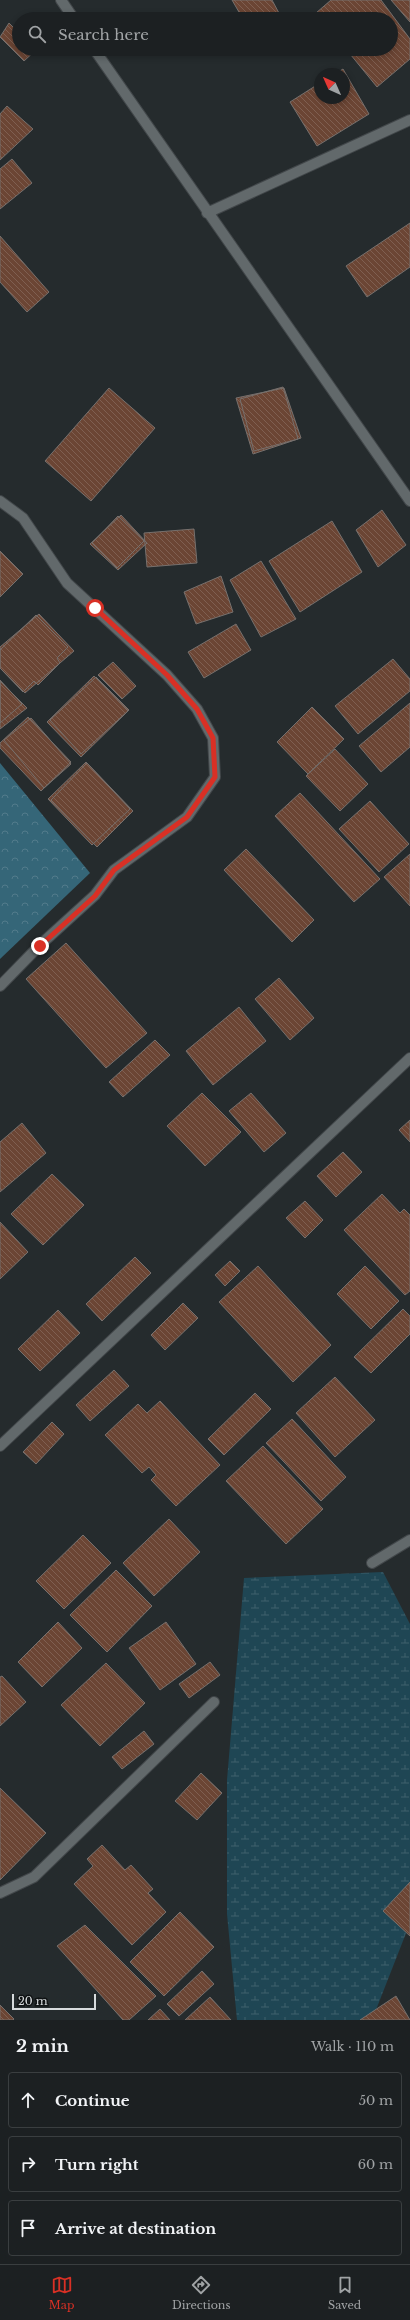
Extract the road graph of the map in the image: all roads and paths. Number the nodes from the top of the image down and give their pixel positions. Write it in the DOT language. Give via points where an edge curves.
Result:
graph roads {
  1 [pos="61,0"];
  2 [pos="69,12"];
  3 [pos="99,56"];
  4 [pos="410,120"];
  5 [pos="207,213"];
  6 [pos="0,501"];
  7 [pos="410,501"];
  8 [pos="0,986"];
  9 [pos="410,1058"];
  10 [pos="0,1446"];
  11 [pos="410,1540"];
  12 [pos="372,1563"];
  13 [pos="214,1702"];
  14 [pos="0,1893"];
  1 -- 2 [label="street"];
  3 -- 5 [label="street"];
  4 -- 5 [label="street"];
  5 -- 7 [label="street"];
  6 -- 8 [label="street" via="23,518 67,583 167,675 197,709 213,738 215,777 187,817 114,870 95,896"];
  9 -- 10 [label="street"];
  11 -- 12 [label="street"];
  13 -- 14 [label="street" via="34,1877"];
}
